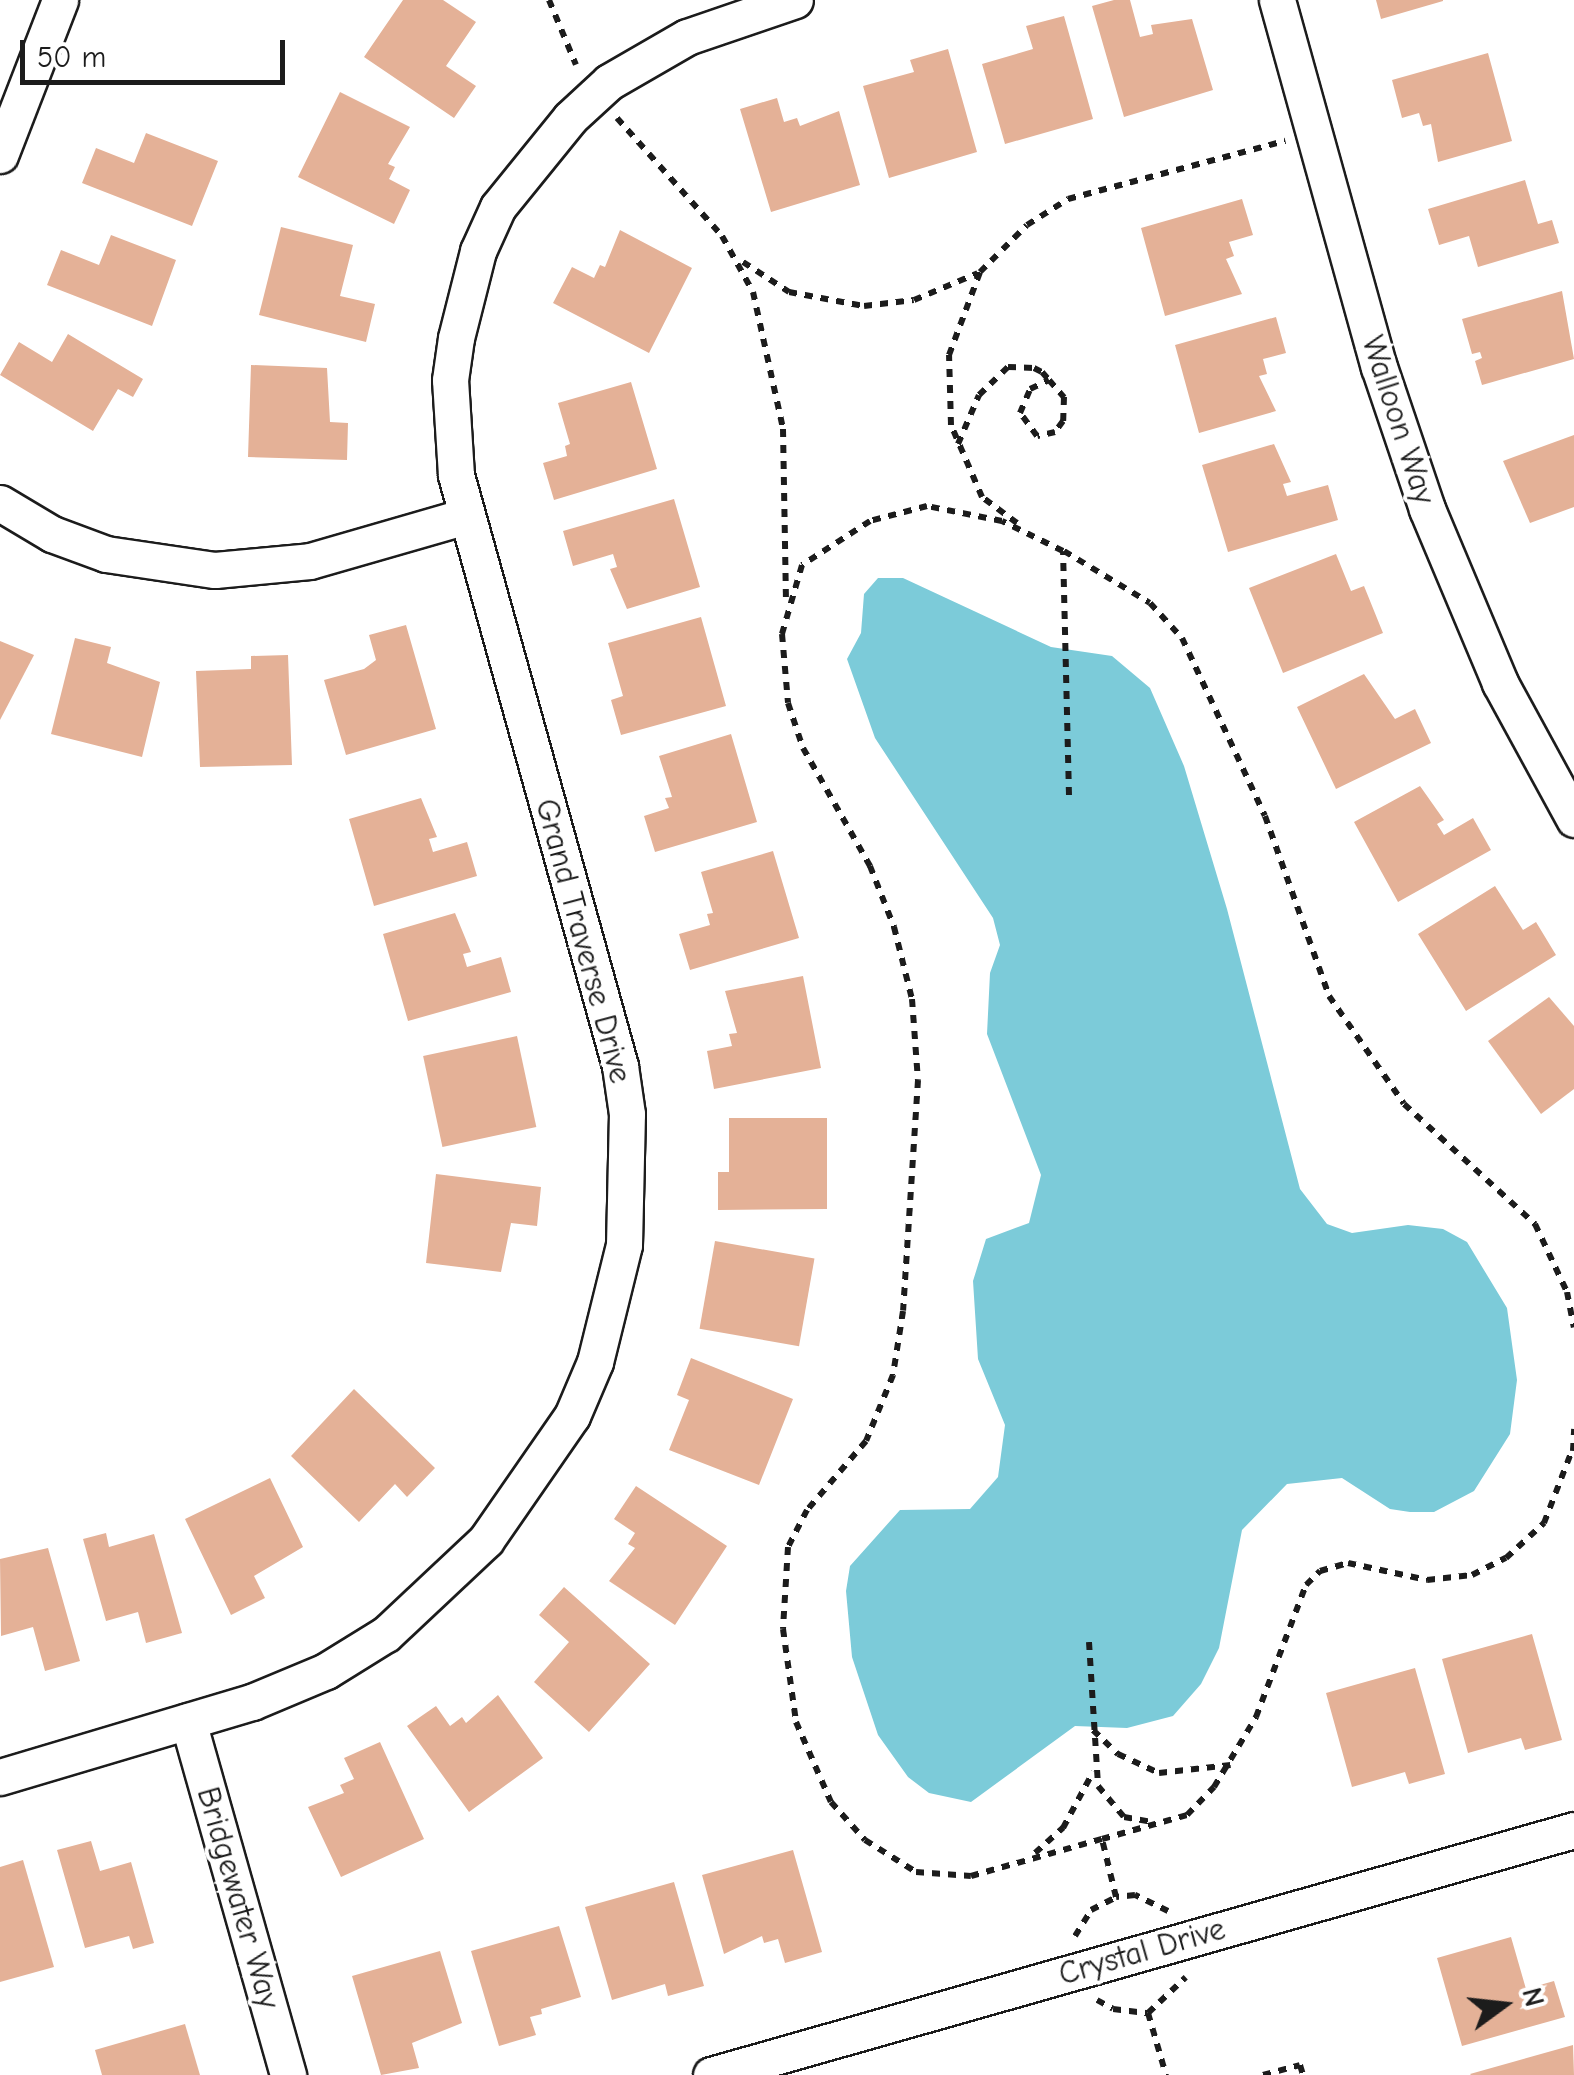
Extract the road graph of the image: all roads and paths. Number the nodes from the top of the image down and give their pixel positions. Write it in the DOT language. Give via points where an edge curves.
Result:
graph roads {
  1 [pos="60,0"];
  2 [pos="549,0"];
  3 [pos="795,0"];
  4 [pos="1277,0"];
  5 [pos="596,92"];
  6 [pos="1316,134"];
  7 [pos="0,155"];
  8 [pos="742,261"];
  9 [pos="980,272"];
  10 [pos="1050,380"];
  11 [pos="958,444"];
  12 [pos="0,504"];
  13 [pos="466,516"];
  14 [pos="1039,536"];
  15 [pos="1064,550"];
  16 [pos="786,610"];
  17 [pos="1069,795"];
  18 [pos="1574,818"];
  19 [pos="1574,1326"];
  20 [pos="1574,1429"];
  21 [pos="1573,1452"];
  22 [pos="1089,1642"];
  23 [pos="188,1721"];
  24 [pos="1092,1729"];
  25 [pos="1231,1765"];
  26 [pos="1094,1770"];
  27 [pos="0,1776"];
  28 [pos="1172,1820"];
  29 [pos="1574,1830"];
  30 [pos="1102,1838"];
  31 [pos="1028,1858"];
  32 [pos="1185,1940"];
  33 [pos="1148,2012"];
  34 [pos="288,2075"];
  35 [pos="711,2075"];
  36 [pos="1166,2075"];
  37 [pos="1263,2075"];
  38 [pos="1304,2075"];
  1 -- 7 [label="street"];
  2 -- 5 [label="path" via="570,54"];
  3 -- 5 [label="street, Grand Traverse Drive" via="687,37"];
  4 -- 6 [label="street, Walloon Way"];
  5 -- 8 [label="path"];
  5 -- 13 [label="street, Grand Traverse Drive" via="532,158 498,207 464,294 450,380 456,475"];
  6 -- 9 [label="path" via="1068,199 1028,225"];
  6 -- 18 [label="street, Walloon Way" via="1379,367 1427,510 1500,683"];
  8 -- 9 [label="path" via="790,292 864,306 914,300"];
  8 -- 16 [label="path" via="783,429"];
  9 -- 11 [label="path" via="949,356 951,425"];
  10 -- 10 [label="path" via="1021,402 1024,425 1038,436 1063,422 1064,397"];
  10 -- 11 [label="path" via="1024,366 998,373 979,395"];
  11 -- 14 [label="path" via="982,497"];
  12 -- 13 [label="street" via="106,554 216,570 310,562"];
  13 -- 23 [label="street, Grand Traverse Drive" via="620,1066 630,1169 613,1300 595,1362 549,1454 516,1504 436,1592 326,1671"];
  14 -- 15 [label="path"];
  14 -- 16 [label="path" via="954,509 897,512 846,532 802,566"];
  15 -- 17 [label="path"];
  15 -- 19 [label="path" via="1150,603 1196,660 1265,816 1329,996 1404,1104 1535,1224"];
  16 -- 31 [label="path" via="781,654 788,703 894,927 912,999 918,1080 904,1311 892,1375 866,1441 806,1510 788,1547 783,1629 796,1722 831,1802 890,1859 944,1878"];
  20 -- 21 [label="path"];
  21 -- 25 [label="path" via="1533,1537 1472,1575 1426,1580 1348,1563 1320,1572 1300,1598"];
  22 -- 24 [label="path"];
  23 -- 27 [label="street, Grand Traverse Drive"];
  23 -- 34 [label="street, Bridgewater Way"];
  24 -- 25 [label="path" via="1118,1754 1159,1774"];
  24 -- 26 [label="path"];
  25 -- 28 [label="path" via="1187,1815"];
  26 -- 28 [label="path" via="1124,1817"];
  26 -- 31 [label="path" via="1063,1828"];
  28 -- 30 [label="path"];
  29 -- 32 [label="street, Crystal Drive"];
  30 -- 31 [label="path"];
  30 -- 32 [label="path" via="1116,1898 1154,1901 1177,1919"];
  32 -- 35 [label="street, Crystal Drive"];
  33 -- 36 [label="path"];
  37 -- 38 [label="path" via="1300,2065"];
}
